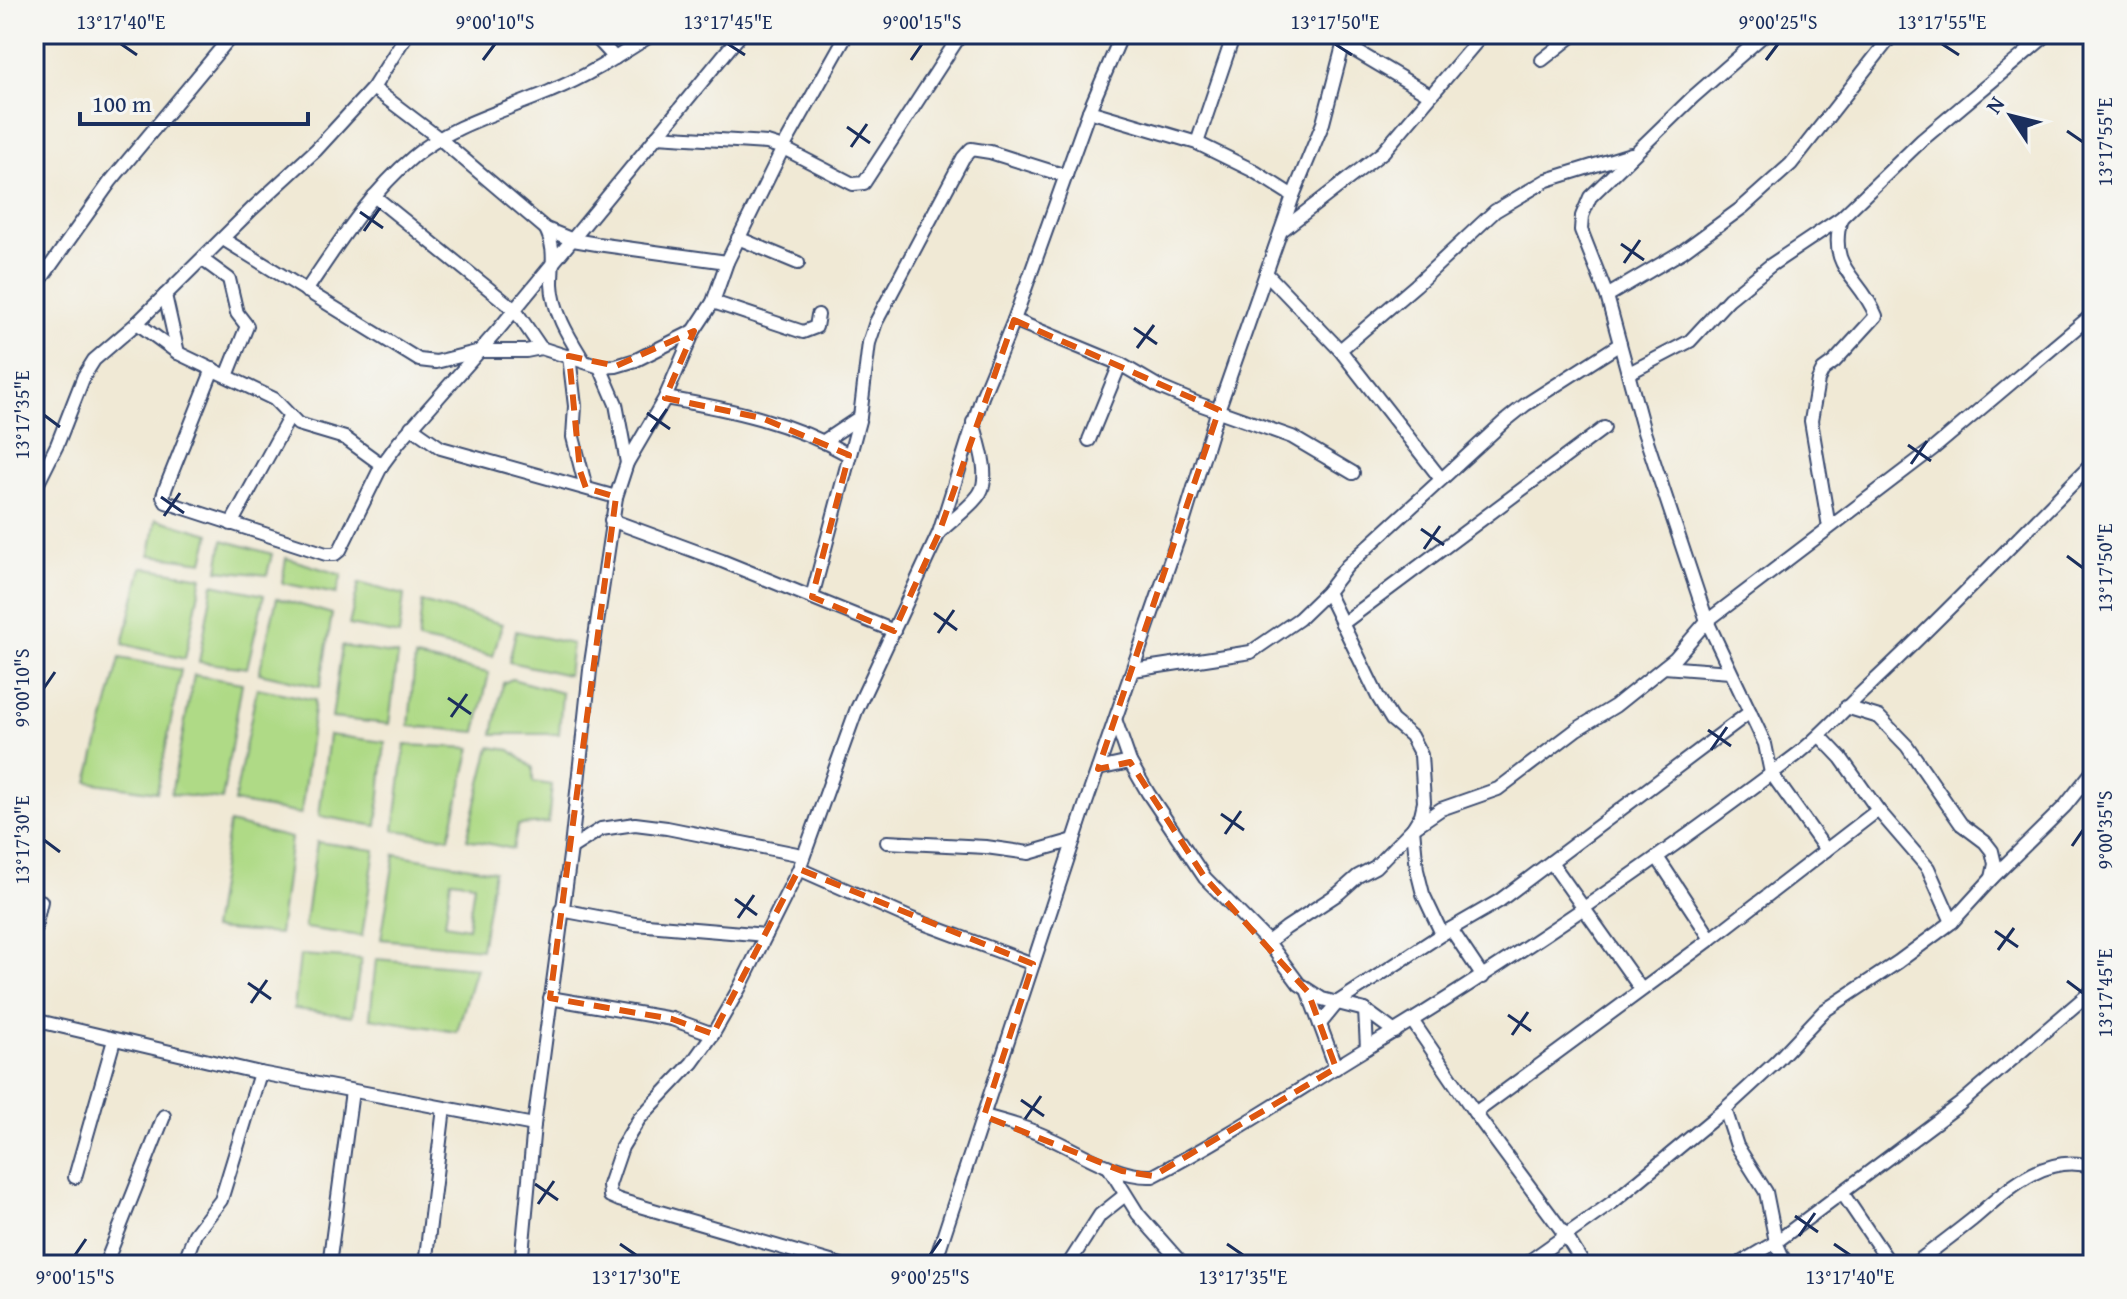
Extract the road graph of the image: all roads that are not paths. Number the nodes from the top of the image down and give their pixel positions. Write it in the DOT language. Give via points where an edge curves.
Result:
graph roads {
  1 [pos="233,34"];
  2 [pos="407,34"];
  3 [pos="593,34"];
  4 [pos="653,34"];
  5 [pos="741,34"];
  6 [pos="847,34"];
  7 [pos="961,34"];
  8 [pos="1122,34"];
  9 [pos="1234,34"];
  10 [pos="1483,34"];
  11 [pos="1575,34"];
  12 [pos="1765,34"];
  13 [pos="1893,34"];
  14 [pos="2048,34"];
  15 [pos="1345,39"];
  16 [pos="615,58"];
  17 [pos="1542,60"];
  18 [pos="373,88"];
  19 [pos="1430,95"];
  20 [pos="1089,111"];
  21 [pos="657,136"];
  22 [pos="440,139"];
  23 [pos="1197,143"];
  24 [pos="783,148"];
  25 [pos="1637,153"];
  26 [pos="1066,176"];
  27 [pos="374,196"];
  28 [pos="1293,196"];
  29 [pos="1841,218"];
  30 [pos="546,229"];
  31 [pos="1281,231"];
  32 [pos="738,238"];
  33 [pos="223,239"];
  34 [pos="573,240"];
  35 [pos="203,260"];
  36 [pos="554,262"];
  37 [pos="727,262"];
  38 [pos="798,263"];
  39 [pos="1266,273"];
  40 [pos="34,289"];
  41 [pos="306,291"];
  42 [pos="165,295"];
  43 [pos="1607,296"];
  44 [pos="713,302"];
  45 [pos="515,310"];
  46 [pos="2093,314"];
  47 [pos="818,315"];
  48 [pos="1014,320"];
  49 [pos="137,323"];
  50 [pos="694,331"];
  51 [pos="1620,344"];
  52 [pos="541,348"];
  53 [pos="1340,350"];
  54 [pos="480,351"];
  55 [pos="178,353"];
  56 [pos="569,356"];
  57 [pos="583,360"];
  58 [pos="436,362"];
  59 [pos="1120,364"];
  60 [pos="600,367"];
  61 [pos="213,369"];
  62 [pos="1629,373"];
  63 [pos="227,376"];
  64 [pos="449,383"];
  65 [pos="665,398"];
  66 [pos="1219,410"];
  67 [pos="290,416"];
  68 [pos="860,417"];
  69 [pos="973,422"];
  70 [pos="411,427"];
  71 [pos="1604,428"];
  72 [pos="1089,440"];
  73 [pos="824,441"];
  74 [pos="849,455"];
  75 [pos="627,463"];
  76 [pos="382,465"];
  77 [pos="2092,467"];
  78 [pos="1353,473"];
  79 [pos="1441,479"];
  80 [pos="586,488"];
  81 [pos="34,491"];
  82 [pos="616,497"];
  83 [pos="611,520"];
  84 [pos="231,524"];
  85 [pos="1829,527"];
  86 [pos="939,533"];
  87 [pos="1327,592"];
  88 [pos="812,597"];
  89 [pos="1707,621"];
  90 [pos="1342,624"];
  91 [pos="894,631"];
  92 [pos="1664,667"];
  93 [pos="1133,670"];
  94 [pos="1730,672"];
  95 [pos="1846,707"];
  96 [pos="1750,712"];
  97 [pos="1116,722"];
  98 [pos="1820,736"];
  99 [pos="1130,762"];
  100 [pos="1098,769"];
  101 [pos="2093,771"];
  102 [pos="1771,773"];
  103 [pos="1878,810"];
  104 [pos="1413,828"];
  105 [pos="1074,840"];
  106 [pos="887,842"];
  107 [pos="571,848"];
  108 [pos="1826,850"];
  109 [pos="802,855"];
  110 [pos="1657,857"];
  111 [pos="1551,862"];
  112 [pos="799,869"];
  113 [pos="1992,878"];
  114 [pos="41,901"];
  115 [pos="1583,907"];
  116 [pos="561,910"];
  117 [pos="1952,922"];
  118 [pos="34,932"];
  119 [pos="1446,932"];
  120 [pos="766,935"];
  121 [pos="1711,939"];
  122 [pos="1268,942"];
  123 [pos="1033,964"];
  124 [pos="1483,977"];
  125 [pos="1641,989"];
  126 [pos="1308,992"];
  127 [pos="550,998"];
  128 [pos="2090,1000"];
  129 [pos="1338,1002"];
  130 [pos="1365,1010"];
  131 [pos="34,1020"];
  132 [pos="1413,1022"];
  133 [pos="1320,1024"];
  134 [pos="1395,1032"];
  135 [pos="713,1034"];
  136 [pos="114,1040"];
  137 [pos="1367,1048"];
  138 [pos="1336,1068"];
  139 [pos="260,1073"];
  140 [pos="352,1091"];
  141 [pos="444,1108"];
  142 [pos="1725,1109"];
  143 [pos="1475,1113"];
  144 [pos="164,1116"];
  145 [pos="984,1116"];
  146 [pos="534,1125"];
  147 [pos="1108,1165"];
  148 [pos="2093,1167"];
  149 [pos="75,1177"];
  150 [pos="1843,1194"];
  151 [pos="1125,1195"];
  152 [pos="1566,1236"];
  153 [pos="1776,1242"];
  154 [pos="105,1265"];
  155 [pos="183,1265"];
  156 [pos="329,1265"];
  157 [pos="425,1265"];
  158 [pos="521,1265"];
  159 [pos="841,1265"];
  160 [pos="934,1265"];
  161 [pos="1068,1265"];
  162 [pos="1183,1265"];
  163 [pos="1524,1265"];
  164 [pos="1584,1265"];
  165 [pos="1737,1265"];
  166 [pos="1786,1265"];
  167 [pos="1891,1265"];
  168 [pos="1913,1265"];
  1 -- 40 [label="street" via="110,182"];
  2 -- 18 [label="street"];
  3 -- 16 [label="street"];
  4 -- 16 [label="street"];
  5 -- 21 [label="street"];
  6 -- 24 [label="street"];
  7 -- 24 [label="street" via="864,183 853,184"];
  8 -- 20 [label="street"];
  9 -- 23 [label="street"];
  10 -- 19 [label="street"];
  11 -- 17 [label="street"];
  12 -- 25 [label="street"];
  13 -- 43 [label="street" via="1791,164 1683,251"];
  14 -- 29 [label="street" via="1922,140"];
  15 -- 19 [label="street"];
  15 -- 28 [label="street" via="1323,123"];
  16 -- 22 [label="street" via="584,77"];
  18 -- 22 [label="street"];
  18 -- 33 [label="street"];
  19 -- 31 [label="street" via="1383,152"];
  20 -- 23 [label="street"];
  20 -- 26 [label="street"];
  21 -- 24 [label="street"];
  21 -- 34 [label="street"];
  22 -- 27 [label="street" via="415,155"];
  22 -- 30 [label="street"];
  23 -- 28 [label="street"];
  24 -- 32 [label="street"];
  25 -- 43 [label="street" via="1590,197 1582,216 1581,230"];
  25 -- 53 [label="street" via="1547,180 1495,211"];
  26 -- 48 [label="street"];
  26 -- 68 [label="street" via="990,152 971,149 963,158 876,322"];
  27 -- 41 [label="street"];
  27 -- 45 [label="street"];
  28 -- 31 [label="street"];
  29 -- 62 [label="street" via="1771,265 1690,341"];
  29 -- 85 [label="street" via="1839,258 1876,316 1818,380 1811,421"];
  30 -- 34 [label="street"];
  30 -- 36 [label="street"];
  31 -- 39 [label="street"];
  32 -- 37 [label="street"];
  32 -- 38 [label="street"];
  33 -- 35 [label="street"];
  33 -- 41 [label="street"];
  34 -- 36 [label="street"];
  34 -- 37 [label="street"];
  35 -- 42 [label="street"];
  35 -- 63 [label="street" via="229,279 237,313 247,326"];
  36 -- 45 [label="street"];
  36 -- 57 [label="street" via="556,303"];
  37 -- 44 [label="street"];
  39 -- 53 [label="street"];
  39 -- 66 [label="street"];
  41 -- 58 [label="street" via="408,354"];
  42 -- 49 [label="street"];
  42 -- 55 [label="street"];
  43 -- 51 [label="street"];
  44 -- 47 [label="street" via="803,332 816,327"];
  44 -- 50 [label="street"];
  45 -- 52 [label="street"];
  45 -- 54 [label="street"];
  46 -- 85 [label="street" via="1934,448"];
  48 -- 59 [label="street"];
  48 -- 69 [label="street"];
  49 -- 55 [label="street"];
  49 -- 81 [label="street" via="89,368"];
  50 -- 60 [label="street" via="636,360"];
  50 -- 65 [label="street"];
  51 -- 62 [label="street"];
  51 -- 79 [label="street" via="1525,405"];
  52 -- 54 [label="street"];
  52 -- 56 [label="street"];
  53 -- 79 [label="street"];
  54 -- 58 [label="street"];
  54 -- 64 [label="street"];
  55 -- 61 [label="street"];
  56 -- 57 [label="street"];
  56 -- 80 [label="street" via="573,437"];
  57 -- 60 [label="street"];
  58 -- 64 [label="street"];
  59 -- 66 [label="street" via="1161,388"];
  59 -- 72 [label="street"];
  60 -- 75 [label="street" via="616,404"];
  61 -- 63 [label="street"];
  61 -- 84 [label="street" via="163,496 171,505"];
  62 -- 89 [label="street"];
  63 -- 67 [label="street" via="274,399"];
  64 -- 70 [label="street"];
  65 -- 73 [label="street" via="751,415"];
  65 -- 75 [label="street"];
  66 -- 78 [label="street" via="1292,437"];
  66 -- 93 [label="street"];
  67 -- 76 [label="street" via="307,428 345,438"];
  67 -- 84 [label="street"];
  68 -- 73 [label="street"];
  68 -- 74 [label="street"];
  69 -- 86 [label="street"];
  69 -- 86 [label="street" via="983,467 980,493"];
  70 -- 76 [label="street"];
  70 -- 80 [label="street" via="441,448"];
  71 -- 90 [label="street"];
  73 -- 74 [label="street"];
  74 -- 88 [label="street"];
  75 -- 82 [label="street"];
  76 -- 84 [label="street" via="335,554"];
  77 -- 95 [label="street"];
  79 -- 87 [label="street" via="1347,566"];
  80 -- 82 [label="street"];
  82 -- 83 [label="street"];
  83 -- 88 [label="street"];
  83 -- 107 [label="street"];
  85 -- 89 [label="street"];
  86 -- 91 [label="street"];
  87 -- 90 [label="street"];
  87 -- 93 [label="street" via="1251,652"];
  88 -- 91 [label="street"];
  89 -- 92 [label="street"];
  89 -- 94 [label="street"];
  90 -- 104 [label="street" via="1378,697 1421,755 1424,802"];
  91 -- 109 [label="street" via="856,711"];
  92 -- 94 [label="street"];
  92 -- 104 [label="street" via="1498,789 1441,809"];
  93 -- 97 [label="street"];
  94 -- 96 [label="street"];
  95 -- 98 [label="street"];
  95 -- 113 [label="street" via="1879,717 1907,746 1961,824 1992,851"];
  96 -- 102 [label="street"];
  96 -- 111 [label="street"];
  97 -- 99 [label="street"];
  97 -- 100 [label="street"];
  98 -- 102 [label="street"];
  98 -- 103 [label="street"];
  99 -- 100 [label="street"];
  99 -- 122 [label="street" via="1205,878"];
  100 -- 105 [label="street"];
  101 -- 113 [label="street"];
  102 -- 108 [label="street"];
  102 -- 110 [label="street"];
  103 -- 108 [label="street"];
  103 -- 117 [label="street" via="1928,868"];
  104 -- 119 [label="street" via="1423,894"];
  104 -- 122 [label="street" via="1375,867"];
  105 -- 106 [label="street" via="1029,853"];
  105 -- 123 [label="street"];
  107 -- 109 [label="street" via="601,829 635,824"];
  107 -- 116 [label="street"];
  108 -- 121 [label="street"];
  109 -- 112 [label="street"];
  110 -- 115 [label="street"];
  110 -- 121 [label="street"];
  111 -- 115 [label="street"];
  111 -- 119 [label="street"];
  112 -- 120 [label="street"];
  112 -- 123 [label="street"];
  113 -- 117 [label="street"];
  114 -- 118 [label="street"];
  115 -- 124 [label="street"];
  115 -- 125 [label="street"];
  116 -- 120 [label="street" via="635,924"];
  116 -- 127 [label="street"];
  117 -- 142 [label="street" via="1824,1011"];
  119 -- 124 [label="street"];
  119 -- 129 [label="street"];
  120 -- 135 [label="street"];
  121 -- 125 [label="street"];
  122 -- 126 [label="street"];
  123 -- 145 [label="street"];
  124 -- 132 [label="street"];
  125 -- 143 [label="street"];
  126 -- 129 [label="street"];
  126 -- 133 [label="street"];
  127 -- 135 [label="street" via="672,1019"];
  127 -- 146 [label="street"];
  128 -- 150 [label="street"];
  129 -- 130 [label="street"];
  129 -- 133 [label="street"];
  130 -- 134 [label="street"];
  130 -- 137 [label="street"];
  131 -- 136 [label="street"];
  132 -- 134 [label="street"];
  132 -- 143 [label="street"];
  133 -- 138 [label="street"];
  134 -- 137 [label="street"];
  135 -- 159 [label="street" via="639,1119 622,1147 610,1196"];
  136 -- 139 [label="street"];
  136 -- 149 [label="street"];
  137 -- 138 [label="street"];
  138 -- 147 [label="street" via="1153,1176"];
  139 -- 140 [label="street"];
  139 -- 155 [label="street" via="221,1200 195,1234"];
  140 -- 141 [label="street"];
  140 -- 156 [label="street"];
  141 -- 146 [label="street"];
  141 -- 157 [label="street"];
  142 -- 152 [label="street"];
  142 -- 153 [label="street" via="1737,1146 1766,1192"];
  143 -- 152 [label="street"];
  144 -- 154 [label="street"];
  145 -- 147 [label="street" via="1031,1130"];
  145 -- 160 [label="street"];
  146 -- 158 [label="street"];
  147 -- 151 [label="street"];
  148 -- 168 [label="street" via="2070,1161 2038,1170"];
  150 -- 153 [label="street"];
  150 -- 167 [label="street"];
  151 -- 161 [label="street" via="1100,1215"];
  151 -- 162 [label="street"];
  152 -- 163 [label="street"];
  152 -- 164 [label="street"];
  153 -- 165 [label="street"];
  153 -- 166 [label="street"];
}
